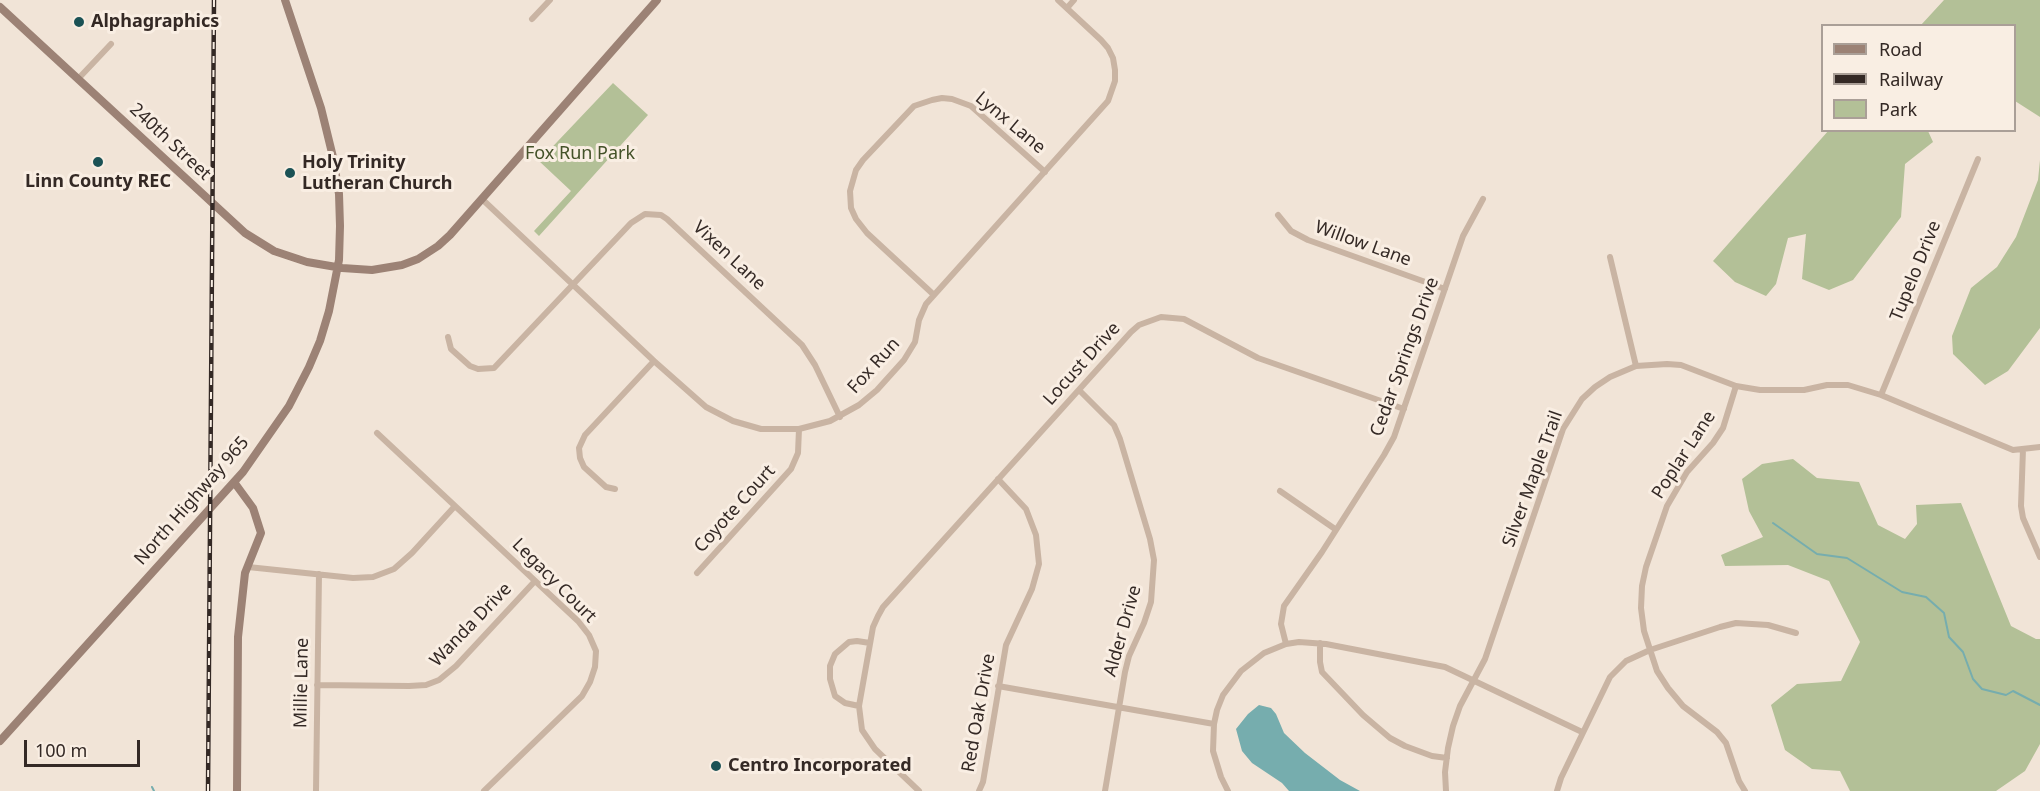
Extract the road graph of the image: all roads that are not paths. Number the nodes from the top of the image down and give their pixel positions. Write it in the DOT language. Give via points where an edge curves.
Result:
graph roads {
  1 [pos="285,0"];
  2 [pos="549,0"];
  3 [pos="657,0"];
  4 [pos="1058,0"];
  5 [pos="1074,0"];
  6 [pos="0,7"];
  7 [pos="1067,8"];
  8 [pos="532,19"];
  9 [pos="111,44"];
  10 [pos="78,79"];
  11 [pos="1978,159"];
  12 [pos="1045,172"];
  13 [pos="1483,199"];
  14 [pos="483,200"];
  15 [pos="1278,215"];
  16 [pos="1610,257"];
  17 [pos="338,268"];
  18 [pos="574,285"];
  19 [pos="1445,289"];
  20 [pos="934,295"];
  21 [pos="448,337"];
  22 [pos="654,361"];
  23 [pos="1636,366"];
  24 [pos="1736,386"];
  25 [pos="1078,390"];
  26 [pos="1881,395"];
  27 [pos="1404,409"];
  28 [pos="840,417"];
  29 [pos="799,429"];
  30 [pos="377,434"];
  31 [pos="2040,447"];
  32 [pos="2023,449"];
  33 [pos="998,479"];
  34 [pos="234,482"];
  35 [pos="615,489"];
  36 [pos="1280,490"];
  37 [pos="455,506"];
  38 [pos="1335,529"];
  39 [pos="2040,557"];
  40 [pos="248,567"];
  41 [pos="697,573"];
  42 [pos="319,574"];
  43 [pos="535,581"];
  44 [pos="1796,633"];
  45 [pos="870,643"];
  46 [pos="1286,644"];
  47 [pos="1320,644"];
  48 [pos="1650,650"];
  49 [pos="1474,680"];
  50 [pos="317,685"];
  51 [pos="998,686"];
  52 [pos="859,706"];
  53 [pos="1119,706"];
  54 [pos="1214,724"];
  55 [pos="1582,732"];
  56 [pos="0,741"];
  57 [pos="1447,758"];
  58 [pos="237,791"];
  59 [pos="316,791"];
  60 [pos="484,791"];
  61 [pos="920,791"];
  62 [pos="979,791"];
  63 [pos="1105,791"];
  64 [pos="1228,791"];
  65 [pos="1446,791"];
  66 [pos="1557,791"];
  67 [pos="1745,791"];
  1 -- 17 [label="street, North Highway 965" via="333,157 339,194"];
  2 -- 8 [label="street"];
  3 -- 14 [label="street, 240th Street"];
  4 -- 7 [label="street, Fox Run"];
  5 -- 7 [label="street"];
  6 -- 10 [label="street, 240th Street"];
  7 -- 12 [label="street, Fox Run" via="1108,48 1113,58 1114,81 1103,108"];
  9 -- 10 [label="street"];
  10 -- 17 [label="street, 240th Street" via="245,233 285,255"];
  11 -- 26 [label="street, Tupelo Drive"];
  12 -- 20 [label="street, Fox Run"];
  12 -- 20 [label="street, Lynx Lane" via="971,106 942,98 914,106 863,160 850,191 855,219"];
  13 -- 19 [label="street, Cedar Springs Drive" via="1463,236"];
  14 -- 17 [label="street, 240th Street" via="438,246 418,259 386,268"];
  14 -- 18 [label="street, Fox Run"];
  15 -- 19 [label="street, Willow Lane" via="1291,231 1308,240"];
  16 -- 23 [label="street"];
  17 -- 34 [label="street, North Highway 965" via="325,327 309,368 289,406"];
  18 -- 21 [label="street, Vixen Lane" via="494,368 470,366 451,349"];
  18 -- 22 [label="street, Fox Run"];
  18 -- 28 [label="street, Vixen Lane" via="639,216 661,215 802,345"];
  19 -- 27 [label="street, Cedar Springs Drive"];
  20 -- 28 [label="street, Fox Run" via="921,314 915,342 904,360 868,398"];
  22 -- 29 [label="street, Fox Run" via="719,415 761,429"];
  22 -- 35 [label="street" via="585,435 579,448 584,467 606,487"];
  23 -- 24 [label="street, Silver Maple Trail" via="1681,365"];
  23 -- 49 [label="street, Silver Maple Trail" via="1595,387 1582,399 1563,429 1485,659"];
  24 -- 26 [label="street, Silver Maple Trail" via="1783,391 1848,385"];
  24 -- 48 [label="street, Poplar Lane" via="1723,428 1687,472 1667,506 1646,567 1641,608"];
  25 -- 27 [label="street, Locust Drive" via="1139,325 1171,317 1184,319 1258,358"];
  25 -- 33 [label="street, Locust Drive"];
  25 -- 53 [label="street, Alder Drive" via="1114,425 1154,560 1151,602 1129,656"];
  26 -- 32 [label="street, Silver Maple Trail" via="2013,450"];
  27 -- 38 [label="street, Cedar Springs Drive" via="1384,455"];
  28 -- 29 [label="street, Fox Run"];
  29 -- 41 [label="street, Coyote Court" via="798,453 790,470"];
  30 -- 37 [label="street, Legacy Court"];
  31 -- 32 [label="street, Silver Maple Trail"];
  32 -- 39 [label="street" via="2021,506"];
  33 -- 45 [label="street, Locust Drive" via="883,608"];
  33 -- 51 [label="street, Red Oak Drive" via="1029,515 1038,541 1039,564 1006,645"];
  34 -- 40 [label="street" via="254,508 261,533"];
  34 -- 56 [label="street, North Highway 965"];
  36 -- 38 [label="street"];
  37 -- 42 [label="street" via="394,569 373,577"];
  37 -- 43 [label="street, Legacy Court"];
  38 -- 46 [label="street, Cedar Springs Drive" via="1284,606 1281,624"];
  40 -- 42 [label="street"];
  40 -- 58 [label="street" via="238,637"];
  42 -- 50 [label="street, Millie Lane"];
  43 -- 50 [label="street, Wanda Drive" via="439,680 409,686"];
  43 -- 60 [label="street, Legacy Court" via="589,635 596,651 595,667 582,696"];
  44 -- 48 [label="street" via="1768,625 1736,623"];
  45 -- 52 [label="street, Locust Drive"];
  45 -- 52 [label="street" via="849,642 835,654 830,666 835,696 845,704"];
  46 -- 47 [label="street"];
  46 -- 54 [label="street" via="1264,653 1241,671 1223,695"];
  47 -- 49 [label="street" via="1445,667"];
  47 -- 57 [label="street" via="1322,672 1363,715 1405,746"];
  48 -- 55 [label="street" via="1626,660 1618,668"];
  48 -- 67 [label="street, Poplar Lane" via="1668,688 1726,743"];
  49 -- 55 [label="street"];
  49 -- 57 [label="street, Silver Maple Trail" via="1457,716"];
  50 -- 59 [label="street, Millie Lane"];
  51 -- 53 [label="street"];
  51 -- 62 [label="street, Red Oak Drive"];
  52 -- 61 [label="street, Locust Drive" via="867,740"];
  53 -- 54 [label="street"];
  53 -- 63 [label="street, Alder Drive"];
  54 -- 64 [label="street" via="1213,751"];
  55 -- 66 [label="street"];
  57 -- 65 [label="street, Silver Maple Trail"];
}
